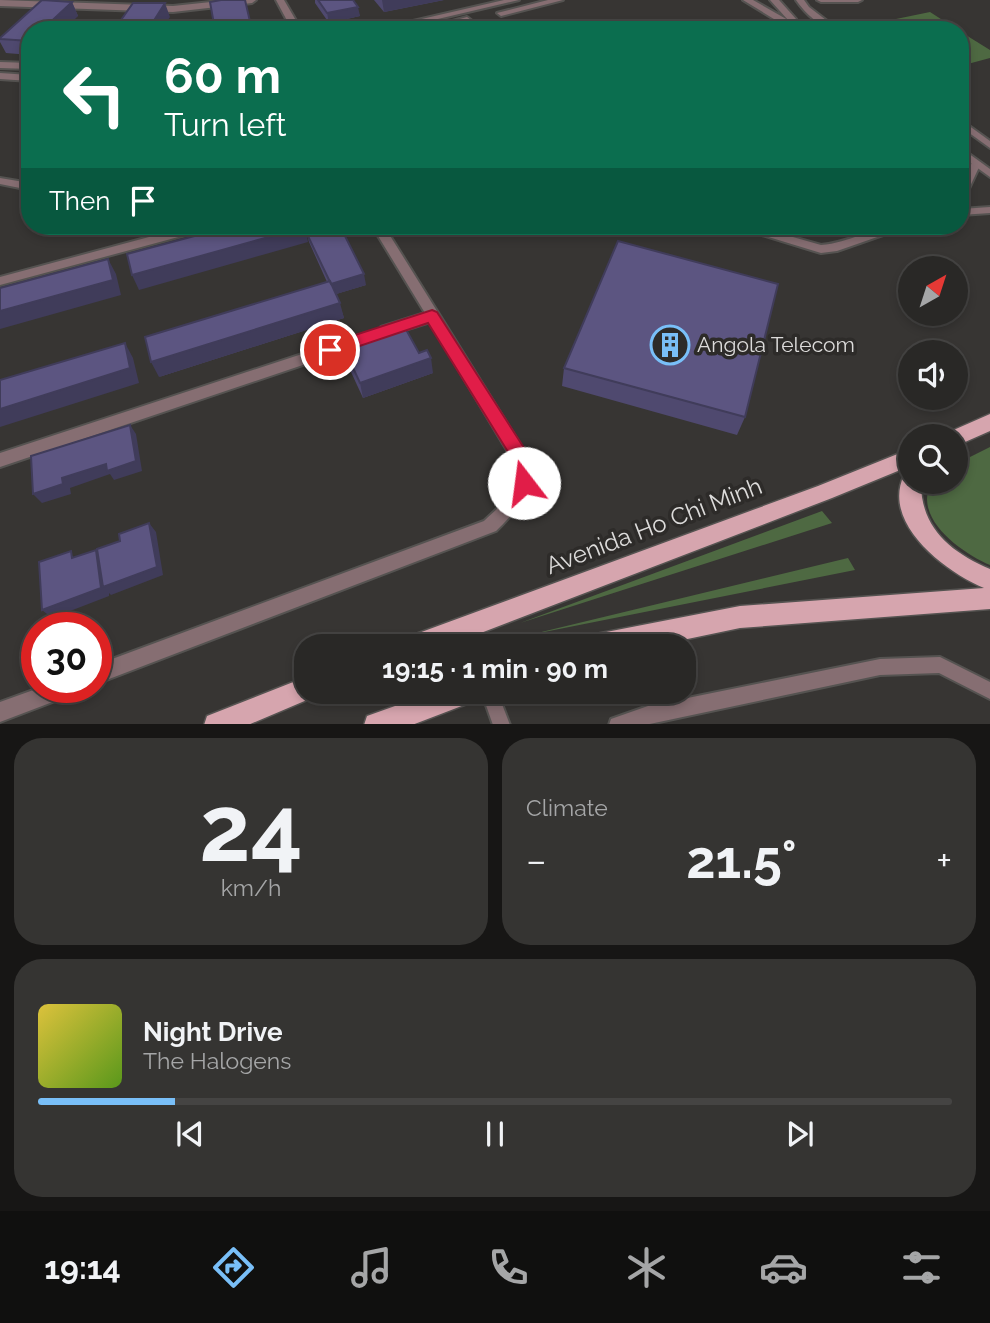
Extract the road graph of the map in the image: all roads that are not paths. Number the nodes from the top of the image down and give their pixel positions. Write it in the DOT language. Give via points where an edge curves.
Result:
graph roads {
  1 [pos="252,0"];
  2 [pos="280,0"];
  3 [pos="515,0"];
  4 [pos="559,0"];
  5 [pos="747,0"];
  6 [pos="774,0"];
  7 [pos="800,0"];
  8 [pos="821,0"];
  9 [pos="858,0"];
  10 [pos="0,3"];
  11 [pos="291,21"];
  12 [pos="418,21"];
  13 [pos="464,21"];
  14 [pos="785,21"];
  15 [pos="793,21"];
  16 [pos="823,21"];
  17 [pos="0,65"];
  18 [pos="21,66"];
  19 [pos="0,76"];
  20 [pos="21,77"];
  21 [pos="969,129"];
  22 [pos="990,145"];
  23 [pos="969,157"];
  24 [pos="976,163"];
  25 [pos="990,174"];
  26 [pos="969,178"];
  27 [pos="0,181"];
  28 [pos="21,185"];
  29 [pos="990,210"];
  30 [pos="969,211"];
  31 [pos="171,235"];
  32 [pos="383,235"];
  33 [pos="774,235"];
  34 [pos="868,235"];
  35 [pos="0,281"];
  36 [pos="432,316"];
  37 [pos="990,422"];
  38 [pos="968,432"];
  39 [pos="0,460"];
  40 [pos="898,462"];
  41 [pos="909,494"];
  42 [pos="990,580"];
  43 [pos="990,598"];
  44 [pos="448,634"];
  45 [pos="656,634"];
  46 [pos="112,670"];
  47 [pos="990,691"];
  48 [pos="294,694"];
  49 [pos="24,703"];
  50 [pos="434,704"];
  51 [pos="494,704"];
  52 [pos="0,712"];
  53 [pos="216,724"];
  54 [pos="376,724"];
  55 [pos="502,724"];
  56 [pos="617,724"];
  1 -- 10 [label="street" via="173,9"];
  2 -- 11 [label="street"];
  3 -- 12 [label="street"];
  4 -- 13 [label="street"];
  5 -- 14 [label="street"];
  6 -- 15 [label="street"];
  7 -- 16 [label="lane"];
  8 -- 9 [label="lane"];
  17 -- 18 [label="street"];
  19 -- 20 [label="street"];
  21 -- 22 [label="lane"];
  23 -- 24 [label="street"];
  24 -- 25 [label="street"];
  24 -- 26 [label="lane"];
  27 -- 28 [label="street"];
  29 -- 30 [label="lane"];
  31 -- 35 [label="street"];
  32 -- 36 [label="street"];
  33 -- 34 [label="lane" via="821,249"];
  36 -- 39 [label="street"];
  36 -- 46 [label="street" via="521,459 524,483 512,504 489,526"];
  37 -- 38 [label="main road"];
  40 -- 44 [label="main road, Avenida Ho Chi Minh"];
  41 -- 42 [label="main road" via="926,534 952,560"];
  43 -- 45 [label="main road" via="740,617"];
  47 -- 56 [label="lane" via="940,665 880,667"];
  48 -- 53 [label="main road"];
  49 -- 52 [label="street"];
  50 -- 54 [label="main road"];
  51 -- 55 [label="lane"];
}
